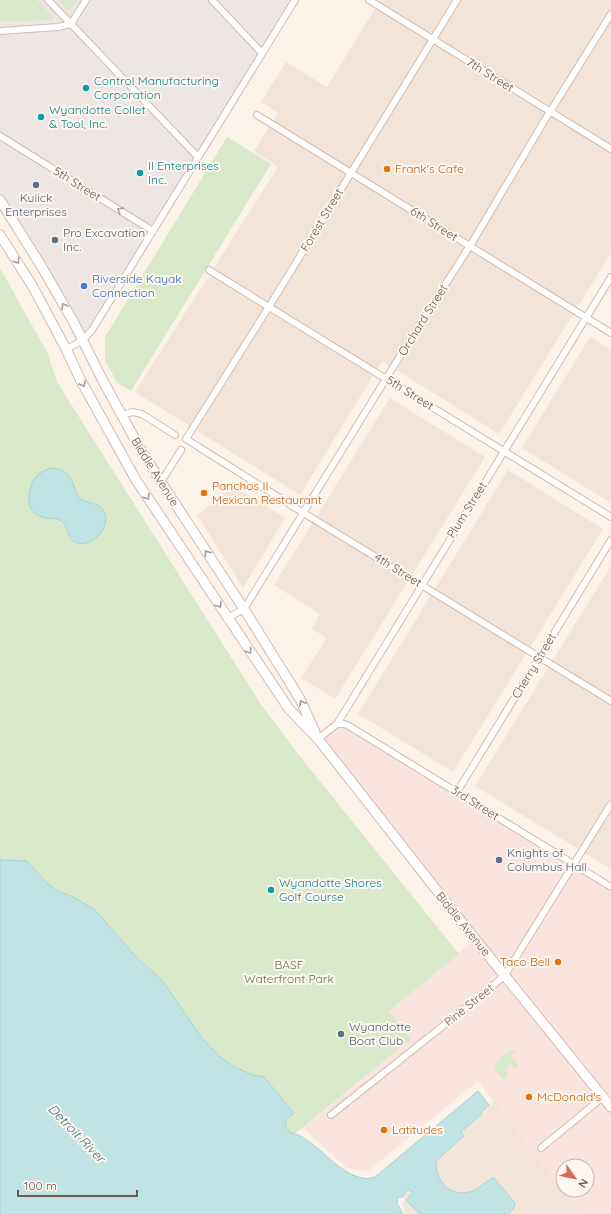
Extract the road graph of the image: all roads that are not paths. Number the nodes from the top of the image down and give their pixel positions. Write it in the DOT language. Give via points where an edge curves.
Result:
graph roads {
  1 [pos="48,0"];
  2 [pos="86,0"];
  3 [pos="212,0"];
  4 [pos="295,0"];
  5 [pos="369,0"];
  6 [pos="457,0"];
  7 [pos="611,14"];
  8 [pos="71,24"];
  9 [pos="0,31"];
  10 [pos="433,39"];
  11 [pos="262,53"];
  12 [pos="550,112"];
  13 [pos="257,115"];
  14 [pos="0,136"];
  15 [pos="611,149"];
  16 [pos="198,157"];
  17 [pos="350,173"];
  18 [pos="0,200"];
  19 [pos="153,231"];
  20 [pos="0,235"];
  21 [pos="469,246"];
  22 [pos="209,270"];
  23 [pos="611,277"];
  24 [pos="268,307"];
  25 [pos="586,318"];
  26 [pos="611,333"];
  27 [pos="82,341"];
  28 [pos="66,349"];
  29 [pos="386,378"];
  30 [pos="122,415"];
  31 [pos="175,435"];
  32 [pos="186,439"];
  33 [pos="181,450"];
  34 [pos="504,451"];
  35 [pos="161,482"];
  36 [pos="304,513"];
  37 [pos="611,517"];
  38 [pos="611,540"];
  39 [pos="422,584"];
  40 [pos="244,609"];
  41 [pos="227,618"];
  42 [pos="539,656"];
  43 [pos="611,701"];
  44 [pos="336,724"];
  45 [pos="318,739"];
  46 [pos="457,792"];
  47 [pos="611,804"];
  48 [pos="574,864"];
  49 [pos="611,887"];
  50 [pos="505,975"];
  51 [pos="604,1098"];
  52 [pos="611,1107"];
  53 [pos="331,1115"];
  54 [pos="540,1148"];
  1 -- 8 [label="street"];
  2 -- 8 [label="street"];
  3 -- 11 [label="street"];
  4 -- 11 [label="street"];
  5 -- 10 [label="street, 7th Street"];
  6 -- 10 [label="street, Forest Street"];
  7 -- 12 [label="street, Orchard Street"];
  8 -- 9 [label="street"];
  8 -- 16 [label="street"];
  10 -- 12 [label="street, 7th Street"];
  10 -- 17 [label="street, Forest Street"];
  11 -- 16 [label="street"];
  12 -- 15 [label="street, 7th Street"];
  12 -- 21 [label="street, Orchard Street"];
  13 -- 17 [label="street, 6th Street"];
  19 -- 14 [label="street, 5th Street, one-way"];
  16 -- 19 [label="street"];
  17 -- 21 [label="street, 6th Street"];
  17 -- 24 [label="street, Forest Street"];
  27 -- 18 [label="main road, Biddle Avenue, one-way" via="40,264"];
  19 -- 27 [label="street" via="92,330"];
  20 -- 28 [label="main road, Biddle Avenue, one-way"];
  21 -- 25 [label="street, 6th Street"];
  21 -- 29 [label="street, Orchard Street"];
  22 -- 24 [label="street, 5th Street"];
  23 -- 25 [label="street, Plum Street"];
  24 -- 29 [label="street, 5th Street"];
  24 -- 32 [label="street, Forest Street"];
  25 -- 26 [label="street, 6th Street"];
  25 -- 34 [label="street, Plum Street"];
  27 -- 28 [label="street"];
  27 -- 30 [label="main road, Biddle Avenue"];
  28 -- 41 [label="main road, Biddle Avenue, one-way" via="136,480"];
  29 -- 34 [label="street, 5th Street"];
  29 -- 36 [label="street, Orchard Street"];
  30 -- 31 [label="street" via="133,412 142,414"];
  30 -- 35 [label="main road, Biddle Avenue"];
  32 -- 36 [label="street, 4th Street"];
  33 -- 35 [label="street"];
  34 -- 37 [label="street, 5th Street"];
  34 -- 39 [label="street, Plum Street"];
  40 -- 35 [label="main road, Biddle Avenue, one-way"];
  36 -- 39 [label="street, 4th Street"];
  36 -- 40 [label="street, Orchard Street"];
  38 -- 42 [label="street, Cherry Street"];
  39 -- 42 [label="street, 4th Street"];
  39 -- 44 [label="street, Plum Street"];
  40 -- 41 [label="street"];
  45 -- 40 [label="main road, Biddle Avenue, one-way" via="300,699"];
  41 -- 45 [label="main road, Biddle Avenue, one-way" via="289,709"];
  42 -- 43 [label="street, 4th Street"];
  42 -- 46 [label="street, Cherry Street"];
  44 -- 45 [label="street, Plum Street"];
  44 -- 46 [label="street, 3rd Street" via="349,726"];
  45 -- 50 [label="main road, Biddle Avenue"];
  46 -- 48 [label="street, 3rd Street"];
  47 -- 48 [label="street, Pine Street"];
  48 -- 49 [label="street, 3rd Street"];
  48 -- 50 [label="street, Pine Street"];
  50 -- 51 [label="main road, Biddle Avenue"];
  50 -- 53 [label="street, Pine Street"];
  51 -- 52 [label="main road, Biddle Avenue"];
  51 -- 54 [label="street"];
}
